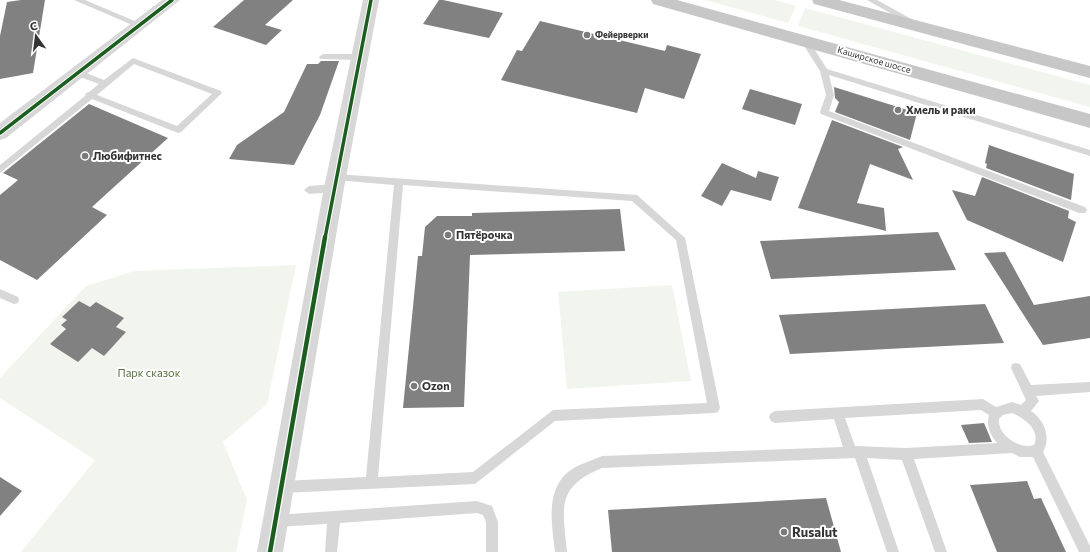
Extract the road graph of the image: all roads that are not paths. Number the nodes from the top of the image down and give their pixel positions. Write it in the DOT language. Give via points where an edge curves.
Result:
graph roads {
  1 [pos="78,0"];
  2 [pos="172,0"];
  3 [pos="370,0"];
  4 [pos="659,0"];
  5 [pos="820,0"];
  6 [pos="871,0"];
  7 [pos="140,26"];
  8 [pos="923,27"];
  9 [pos="805,41"];
  10 [pos="360,56"];
  11 [pos="323,57"];
  12 [pos="824,71"];
  13 [pos="1090,72"];
  14 [pos="78,73"];
  15 [pos="104,83"];
  16 [pos="89,95"];
  17 [pos="1090,122"];
  18 [pos="0,133"];
  19 [pos="1090,153"];
  20 [pos="0,170"];
  21 [pos="399,182"];
  22 [pos="335,183"];
  23 [pos="309,190"];
  24 [pos="1082,210"];
  25 [pos="0,293"];
  26 [pos="14,300"];
  27 [pos="1016,368"];
  28 [pos="1090,387"];
  29 [pos="1028,391"];
  30 [pos="1023,411"];
  31 [pos="838,413"];
  32 [pos="995,413"];
  33 [pos="775,417"];
  34 [pos="1010,448"];
  35 [pos="1036,450"];
  36 [pos="855,452"];
  37 [pos="906,454"];
  38 [pos="371,483"];
  39 [pos="282,487"];
  40 [pos="334,517"];
  41 [pos="276,521"];
  42 [pos="270,552"];
  43 [pos="331,552"];
  44 [pos="492,552"];
  45 [pos="561,552"];
  46 [pos="893,552"];
  47 [pos="941,552"];
  48 [pos="1086,552"];
  1 -- 7 [label="lane"];
  2 -- 7 [label="street"];
  3 -- 10 [label="street"];
  4 -- 9 [label="highway, Каширское шоссе"];
  5 -- 8 [label="highway"];
  6 -- 8 [label="lane"];
  7 -- 14 [label="street"];
  8 -- 13 [label="highway"];
  9 -- 12 [label="lane"];
  9 -- 17 [label="highway, Каширское шоссе"];
  10 -- 11 [label="lane"];
  10 -- 22 [label="street"];
  12 -- 19 [label="lane"];
  12 -- 24 [label="lane" via="830,95 824,112"];
  14 -- 15 [label="lane"];
  14 -- 18 [label="street"];
  15 -- 16 [label="lane"];
  15 -- 16 [label="lane" via="133,61 218,93 178,130"];
  16 -- 20 [label="lane"];
  21 -- 22 [label="lane"];
  21 -- 38 [label="lane"];
  21 -- 38 [label="lane" via="634,198 680,238 714,408 553,416 475,478"];
  22 -- 23 [label="lane"];
  22 -- 39 [label="street"];
  25 -- 26 [label="lane"];
  27 -- 29 [label="lane"];
  28 -- 29 [label="lane"];
  29 -- 30 [label="lane" via="1033,401"];
  30 -- 32 [label="lane" via="1012,407 1002,408"];
  30 -- 35 [label="lane" via="1033,418 1040,428 1042,438 1040,447"];
  31 -- 32 [label="lane" via="983,404"];
  31 -- 33 [label="lane"];
  31 -- 36 [label="lane"];
  32 -- 34 [label="lane" via="992,422 995,431"];
  34 -- 35 [label="lane" via="1023,453"];
  34 -- 37 [label="lane"];
  35 -- 48 [label="lane"];
  36 -- 37 [label="lane"];
  36 -- 45 [label="lane" via="602,462 582,468 565,483 557,502"];
  36 -- 46 [label="lane"];
  37 -- 47 [label="lane"];
  38 -- 39 [label="lane"];
  39 -- 41 [label="street"];
  40 -- 41 [label="lane"];
  40 -- 43 [label="lane"];
  40 -- 44 [label="lane" via="477,507 488,510 492,522"];
  41 -- 42 [label="street"];
}
